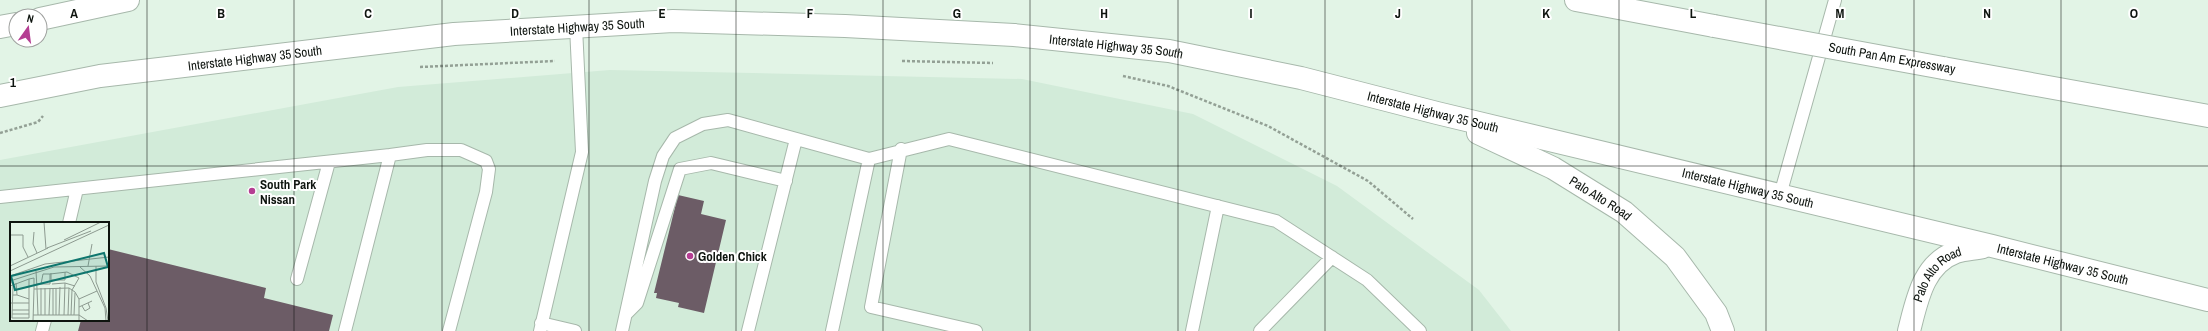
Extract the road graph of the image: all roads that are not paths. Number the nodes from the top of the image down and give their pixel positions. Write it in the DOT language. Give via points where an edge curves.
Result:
graph roads {
  1 [pos="128,0"];
  2 [pos="1576,0"];
  3 [pos="1835,0"];
  4 [pos="48,17"];
  5 [pos="576,27"];
  6 [pos="0,96"];
  7 [pos="1437,114"];
  8 [pos="2208,116"];
  9 [pos="796,139"];
  10 [pos="901,149"];
  11 [pos="390,155"];
  12 [pos="869,159"];
  13 [pos="329,162"];
  14 [pos="786,181"];
  15 [pos="77,189"];
  16 [pos="1780,195"];
  17 [pos="0,197"];
  18 [pos="1218,206"];
  19 [pos="69,222"];
  20 [pos="1992,246"];
  21 [pos="1332,257"];
  22 [pos="297,280"];
  23 [pos="2208,300"];
  24 [pos="626,314"];
  25 [pos="45,321"];
  26 [pos="541,327"];
  27 [pos="42,331"];
  28 [pos="344,331"];
  29 [pos="449,331"];
  30 [pos="575,331"];
  31 [pos="622,331"];
  32 [pos="748,331"];
  33 [pos="832,331"];
  34 [pos="976,331"];
  35 [pos="1192,331"];
  36 [pos="1260,331"];
  37 [pos="1420,331"];
  38 [pos="1723,331"];
  39 [pos="1909,331"];
  1 -- 4 [label="main road"];
  2 -- 8 [label="main road, South Pan Am Expressway, bridge"];
  3 -- 16 [label="lane"];
  5 -- 6 [label="main road, Interstate Highway 35 South" via="454,34 100,76"];
  5 -- 7 [label="main road, Interstate Highway 35 South" via="673,21 844,26 1014,35 1169,51 1301,78"];
  5 -- 26 [label="lane" via="582,152"];
  7 -- 16 [label="main road, Interstate Highway 35 South"];
  7 -- 38 [label="main road, Palo Alto Road" via="1553,168 1624,212 1675,257 1716,313"];
  9 -- 12 [label="lane"];
  9 -- 14 [label="lane"];
  9 -- 24 [label="lane" via="728,120 703,124 675,138 663,156 655,181"];
  10 -- 12 [label="lane"];
  10 -- 18 [label="lane" via="949,139"];
  10 -- 34 [label="lane" via="871,307"];
  11 -- 13 [label="lane"];
  11 -- 28 [label="lane"];
  11 -- 29 [label="lane" via="427,150 461,150 486,161 489,169 486,192"];
  12 -- 33 [label="lane"];
  13 -- 15 [label="lane"];
  13 -- 22 [label="lane"];
  14 -- 24 [label="lane" via="711,163 680,169 637,302"];
  14 -- 32 [label="lane"];
  15 -- 17 [label="lane"];
  15 -- 19 [label="lane"];
  16 -- 20 [label="main road, Interstate Highway 35 South"];
  18 -- 21 [label="lane" via="1276,221"];
  18 -- 35 [label="lane"];
  20 -- 23 [label="main road, Interstate Highway 35 South"];
  20 -- 39 [label="main road, Palo Alto Road" via="1957,252 1941,259 1927,273"];
  21 -- 36 [label="lane"];
  21 -- 37 [label="lane" via="1367,280"];
  24 -- 31 [label="lane"];
  25 -- 27 [label="lane"];
  26 -- 30 [label="lane"];
}
